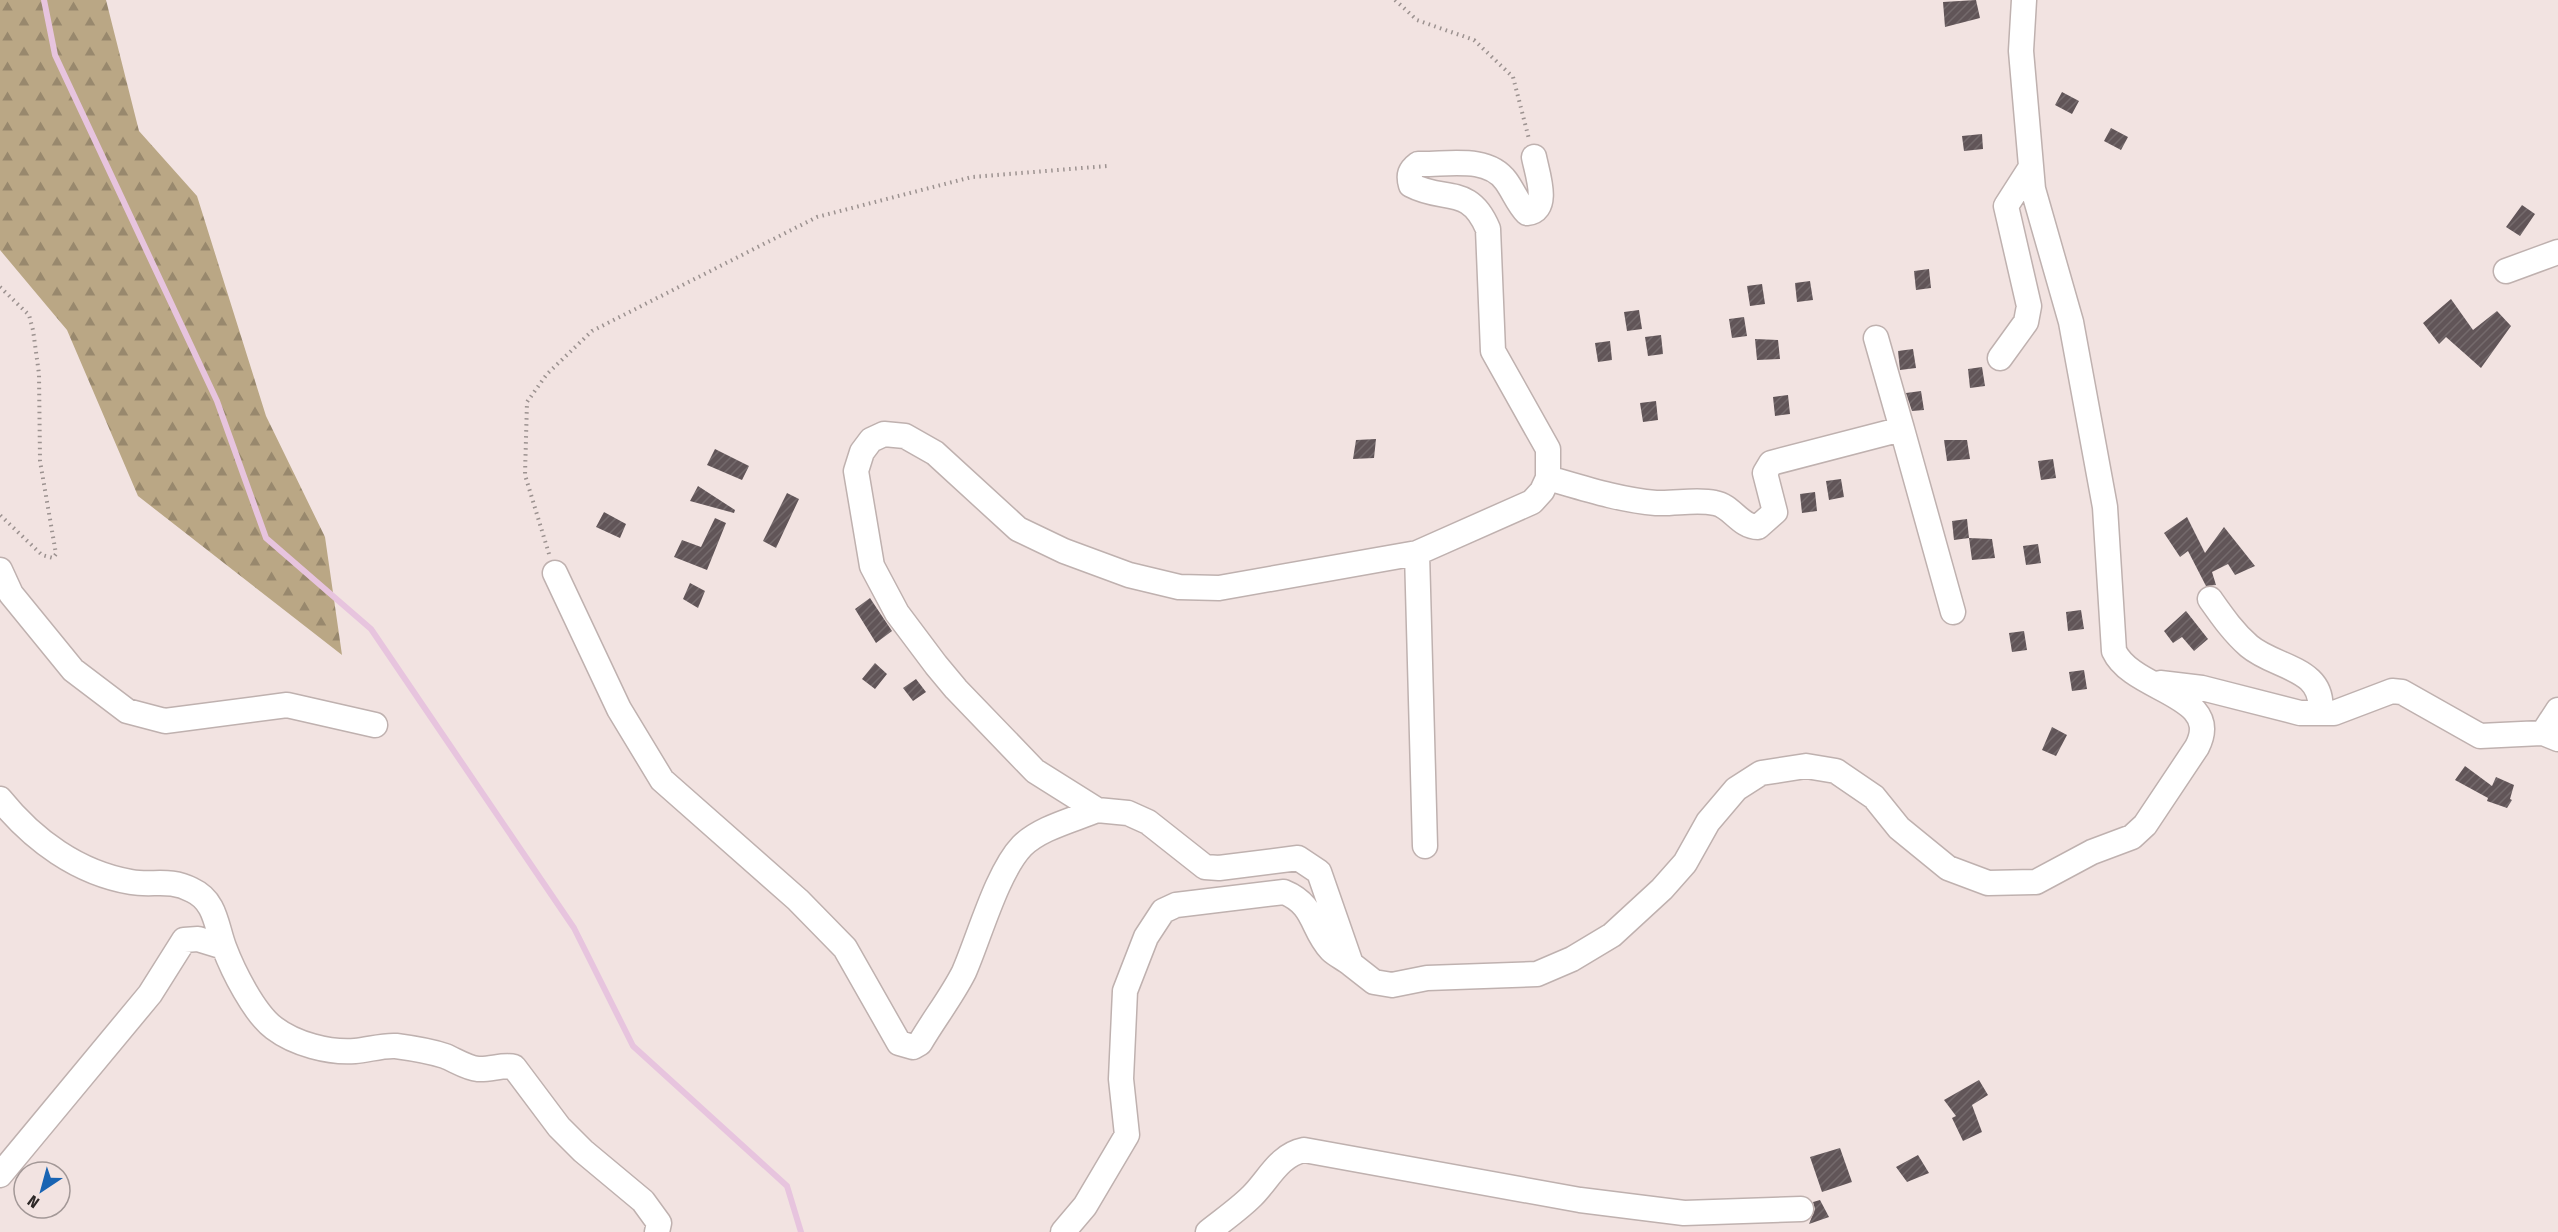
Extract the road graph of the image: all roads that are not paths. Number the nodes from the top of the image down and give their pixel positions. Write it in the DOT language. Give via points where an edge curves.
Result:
graph roads {
  1 [pos="2024,0"];
  2 [pos="1534,157"];
  3 [pos="2031,167"];
  4 [pos="2558,252"];
  5 [pos="2506,271"];
  6 [pos="1876,338"];
  7 [pos="2000,358"];
  8 [pos="1902,429"];
  9 [pos="1548,478"];
  10 [pos="1417,553"];
  11 [pos="0,570"];
  12 [pos="555,573"];
  13 [pos="2210,599"];
  14 [pos="1953,612"];
  15 [pos="2146,681"];
  16 [pos="2558,711"];
  17 [pos="2320,713"];
  18 [pos="375,725"];
  19 [pos="2550,736"];
  20 [pos="0,799"];
  21 [pos="1097,810"];
  22 [pos="1425,846"];
  23 [pos="224,947"];
  24 [pos="1351,964"];
  25 [pos="0,1174"];
  26 [pos="1801,1209"];
  27 [pos="657,1232"];
  28 [pos="1063,1232"];
  29 [pos="1208,1232"];
  1 -- 3 [label="street" via="2021,51"];
  2 -- 9 [label="street" via="1541,200 1534,213 1527,213 1506,181 1485,164 1418,164 1409,178 1411,185 1421,191 1458,197 1481,212 1488,229 1493,351 1548,449"];
  3 -- 7 [label="street" via="2006,206 2029,306 2026,322"];
  3 -- 15 [label="street" via="2033,189 2071,322 2105,507 2114,651 2126,668"];
  4 -- 5 [label="street"];
  6 -- 8 [label="street"];
  8 -- 9 [label="street" via="1771,463 1765,472 1775,512 1758,527 1747,524 1718,503 1656,503"];
  8 -- 14 [label="street"];
  9 -- 10 [label="street" via="1532,502"];
  10 -- 21 [label="street" via="1219,588 1179,587 1129,575 1018,530 935,453 905,436 884,434 870,440 856,471 861,504 872,566 897,613 956,689 1035,771"];
  10 -- 22 [label="street"];
  11 -- 18 [label="street" via="11,594 73,670 128,711 165,721 287,705"];
  12 -- 21 [label="street" via="619,709 662,780 798,900 845,948 898,1043 913,1047 920,1043 963,973 986,915 1022,846"];
  13 -- 17 [label="street" via="2228,626 2251,648 2316,684 2321,693"];
  15 -- 17 [label="street" via="2202,688 2300,713"];
  15 -- 24 [label="street" via="2197,711 2204,723 2197,747 2145,825 2132,837 2092,852 2036,882 1988,883 1948,868 1899,828 1874,797 1836,771 1806,766 1761,773 1736,789 1708,822 1685,863 1662,889 1612,935 1572,959 1537,974 1427,978 1392,985 1374,982"];
  16 -- 19 [label="street"];
  17 -- 19 [label="street" via="2334,713 2392,691 2402,692 2480,736"];
  20 -- 23 [label="street" via="54,851 93,873 133,883 168,881 193,890 205,898 215,913"];
  21 -- 24 [label="street" via="1128,813 1148,822 1205,867 1298,858 1310,864 1319,872"];
  23 -- 25 [label="street" via="198,939 184,940 150,994"];
  23 -- 27 [label="street" via="253,1003 273,1028 310,1047 352,1051 393,1046 442,1055 477,1069 514,1067 559,1127 643,1200 659,1223"];
  24 -- 28 [label="street" via="1330,950 1307,907 1284,892 1176,905 1163,911 1146,937 1125,991 1121,1079 1127,1134 1085,1206"];
  26 -- 29 [label="street" via="1684,1213 1580,1200 1304,1150 1281,1161 1252,1195"];
}
